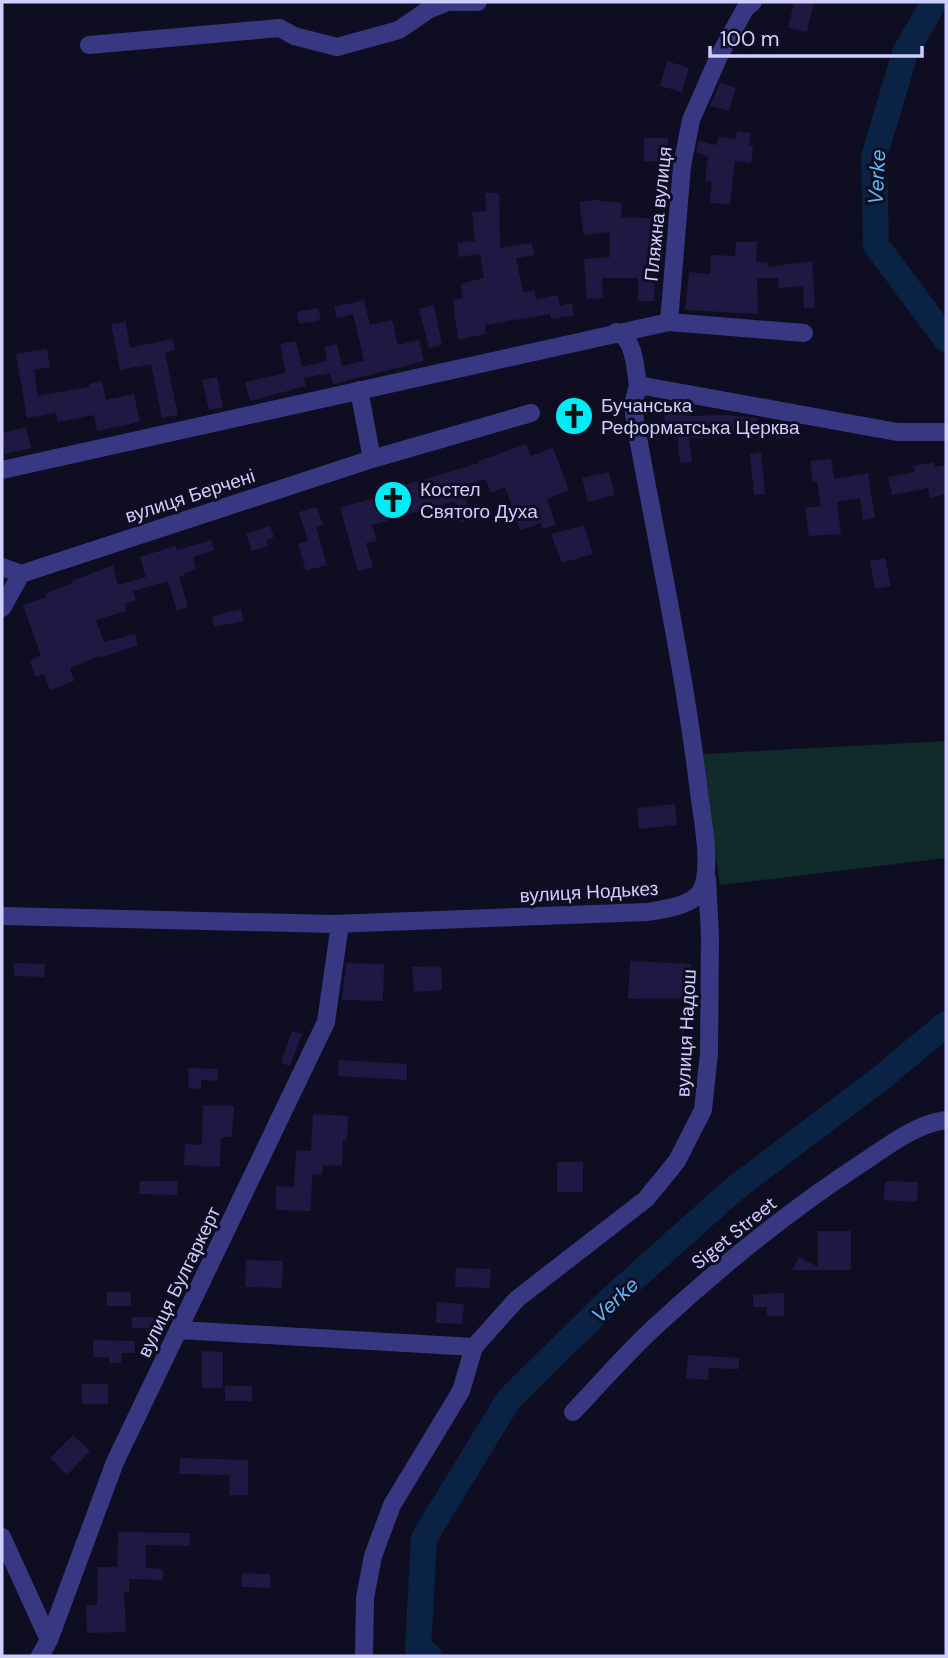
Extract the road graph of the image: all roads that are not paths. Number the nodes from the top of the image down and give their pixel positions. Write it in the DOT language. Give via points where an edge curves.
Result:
graph roads {
  1 [pos="478,2"];
  2 [pos="753,2"];
  3 [pos="89,45"];
  4 [pos="669,322"];
  5 [pos="617,332"];
  6 [pos="804,332"];
  7 [pos="638,385"];
  8 [pos="359,390"];
  9 [pos="531,413"];
  10 [pos="946,432"];
  11 [pos="372,459"];
  12 [pos="2,470"];
  13 [pos="2,567"];
  14 [pos="21,574"];
  15 [pos="2,608"];
  16 [pos="707,877"];
  17 [pos="2,916"];
  18 [pos="340,924"];
  19 [pos="946,1119"];
  20 [pos="180,1330"];
  21 [pos="474,1347"];
  22 [pos="573,1412"];
  23 [pos="2,1537"];
  24 [pos="49,1640"];
  25 [pos="40,1656"];
  26 [pos="365,1656"];
  1 -- 3 [label="street" via="448,2 399,30 337,47 280,28"];
  2 -- 4 [label="street, Пляжна вулиця" via="744,9 719,56 691,120 682,166"];
  4 -- 5 [label="street"];
  4 -- 6 [label="street"];
  5 -- 7 [label="street" via="629,341"];
  5 -- 8 [label="street"];
  7 -- 10 [label="street" via="897,432"];
  7 -- 16 [label="street" via="634,413 688,704"];
  8 -- 11 [label="street"];
  8 -- 12 [label="street"];
  9 -- 11 [label="street, вулиця Берчені"];
  11 -- 14 [label="street, вулиця Берчені"];
  13 -- 14 [label="street"];
  14 -- 15 [label="street"];
  16 -- 18 [label="street, вулиця Нодькез" via="699,894 688,901 648,912"];
  16 -- 21 [label="street, вулиця Надош" via="709,1053 703,1110 677,1161 646,1199 517,1299"];
  17 -- 18 [label="street, вулиця Нодькез"];
  18 -- 20 [label="street, вулиця Булгаркерт" via="326,1022"];
  19 -- 22 [label="street, Siget Street" via="901,1137 763,1235 657,1325"];
  20 -- 21 [label="street"];
  20 -- 24 [label="street, вулиця Булгаркерт" via="115,1462"];
  21 -- 26 [label="street, вулиця Надош" via="461,1391 392,1505 373,1556 365,1598"];
  23 -- 24 [label="street"];
  24 -- 25 [label="street, вулиця Булгаркерт"];
}
